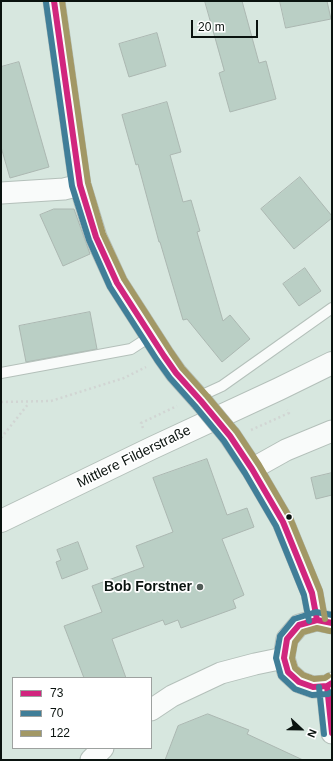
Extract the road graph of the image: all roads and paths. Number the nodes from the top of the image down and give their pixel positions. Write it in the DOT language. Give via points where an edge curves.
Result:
graph roads {
  1 [pos="54,1"];
  2 [pos="80,185"];
  3 [pos="1,193"];
  4 [pos="332,308"];
  5 [pos="151,336"];
  6 [pos="164,356"];
  7 [pos="332,363"];
  8 [pos="1,373"];
  9 [pos="194,400"];
  10 [pos="1,402"];
  11 [pos="30,402"];
  12 [pos="289,413"];
  13 [pos="141,423"];
  14 [pos="332,431"];
  15 [pos="238,434"];
  16 [pos="1,438"];
  17 [pos="252,470"];
  18 [pos="1,521"];
  19 [pos="324,622"];
  20 [pos="284,658"];
  21 [pos="330,685"];
  22 [pos="152,709"];
  23 [pos="332,733"];
  24 [pos="102,749"];
  25 [pos="91,760"];
  1 -- 2 [label="street"];
  2 -- 3 [label="street" via="64,189"];
  2 -- 5 [label="street" via="96,237 117,283"];
  4 -- 9 [label="lane" via="222,386"];
  5 -- 6 [label="street"];
  5 -- 8 [label="lane" via="131,350"];
  6 -- 9 [label="street"];
  6 -- 11 [label="path" via="152,365 124,378 51,401"];
  7 -- 18 [label="main road, Mittlere Filderstraße"];
  9 -- 13 [label="path"];
  9 -- 15 [label="street, bridge"];
  10 -- 11 [label="path"];
  11 -- 16 [label="path"];
  12 -- 15 [label="path"];
  14 -- 17 [label="street" via="286,450"];
  15 -- 17 [label="street"];
  17 -- 19 [label="street" via="283,522"];
  19 -- 20 [label="street" via="299,625 287,640"];
  20 -- 21 [label="street" via="288,672 299,682 313,687"];
  20 -- 22 [label="street" via="221,673 172,696"];
  21 -- 23 [label="street"];
  24 -- 25 [label="street"];
}
